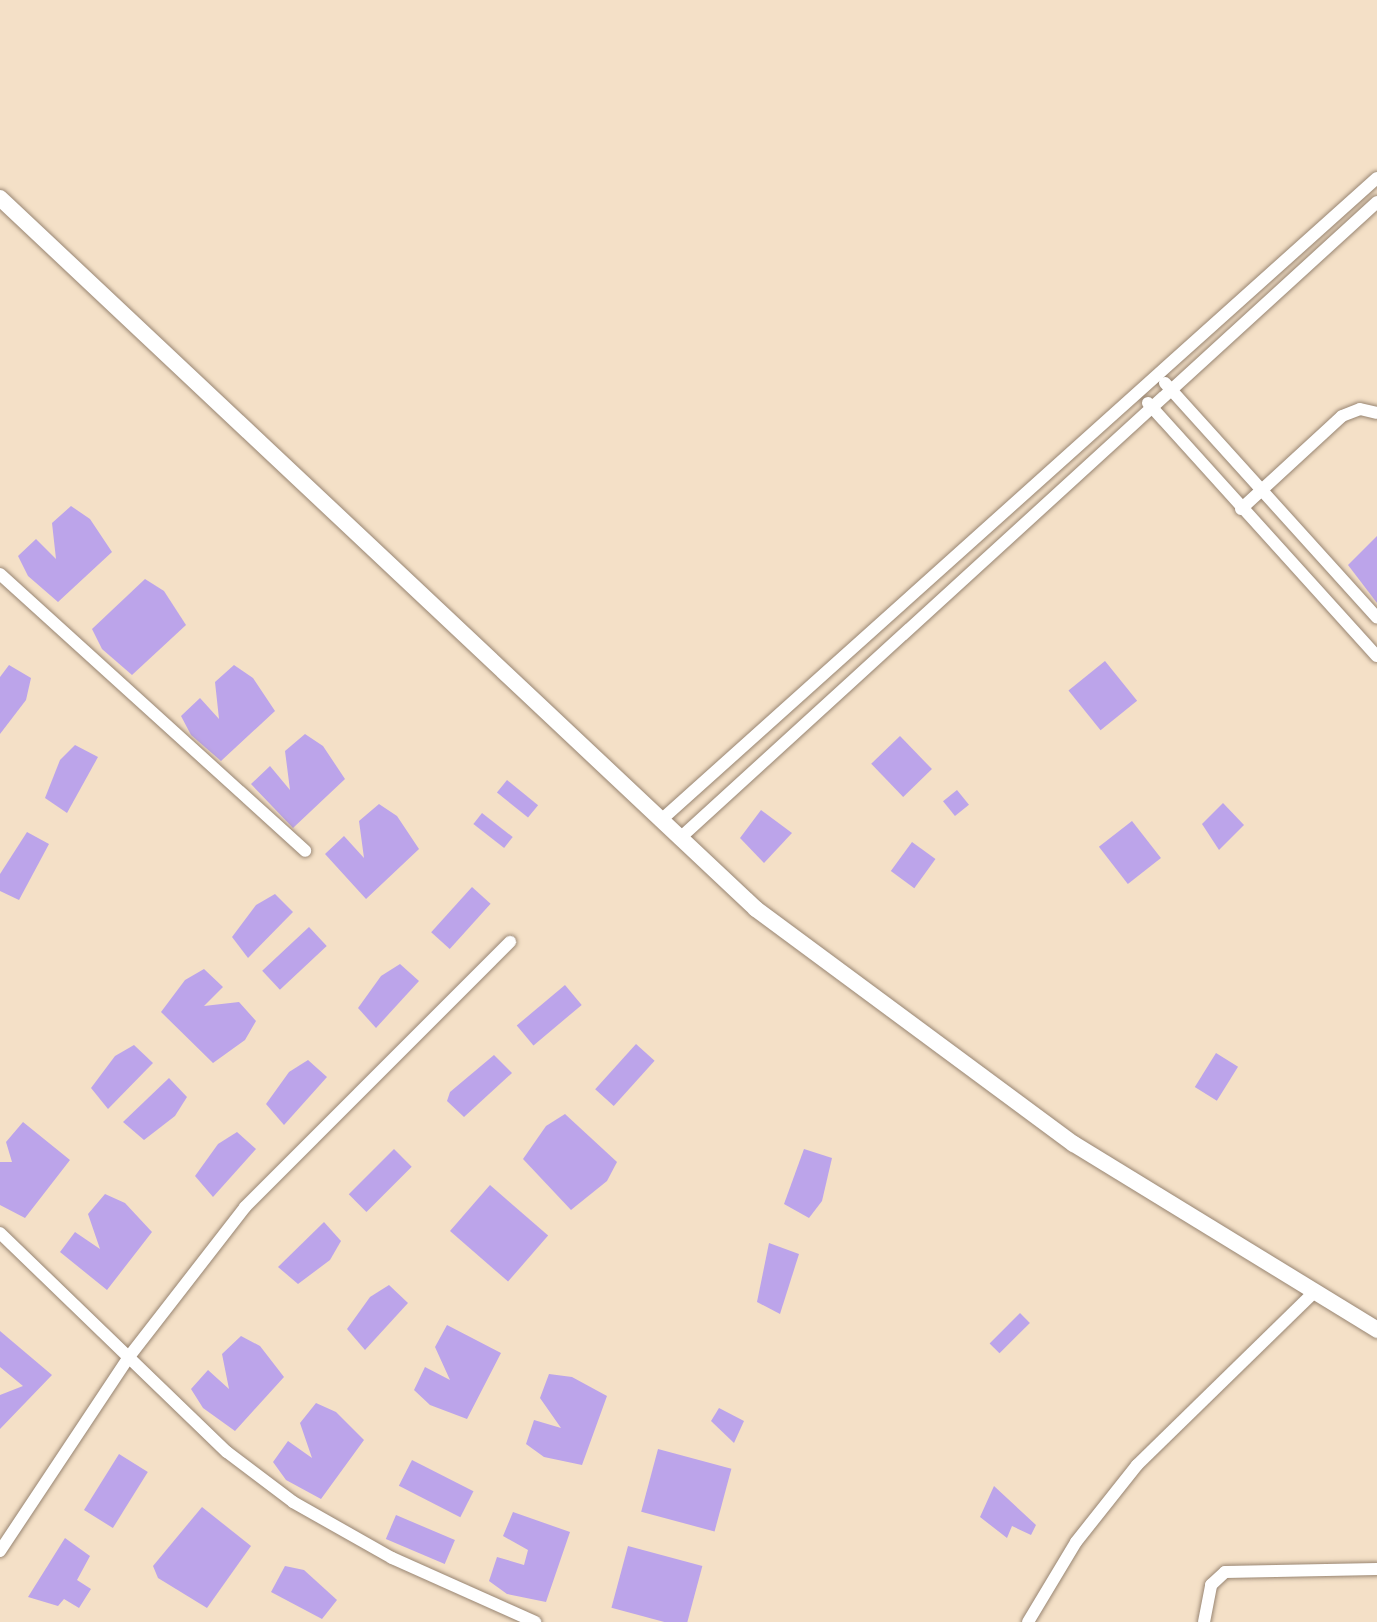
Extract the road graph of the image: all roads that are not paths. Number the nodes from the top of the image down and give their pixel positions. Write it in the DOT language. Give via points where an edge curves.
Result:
graph roads {
  1 [pos="1377,178"];
  2 [pos="0,198"];
  3 [pos="1377,202"];
  4 [pos="1159,377"];
  5 [pos="1170,389"];
  6 [pos="1140,395"];
  7 [pos="1152,407"];
  8 [pos="1377,413"];
  9 [pos="1259,494"];
  10 [pos="1241,509"];
  11 [pos="0,574"];
  12 [pos="1377,618"];
  13 [pos="1377,656"];
  14 [pos="660,821"];
  15 [pos="679,839"];
  16 [pos="305,851"];
  17 [pos="510,942"];
  18 [pos="0,1233"];
  19 [pos="1314,1292"];
  20 [pos="1377,1330"];
  21 [pos="128,1358"];
  22 [pos="0,1551"];
  23 [pos="1377,1569"];
  24 [pos="535,1622"];
  25 [pos="1028,1622"];
  26 [pos="1204,1622"];
  1 -- 4 [label="street"];
  2 -- 14 [label="street"];
  3 -- 5 [label="street"];
  4 -- 5 [label="street"];
  4 -- 6 [label="street"];
  5 -- 7 [label="street"];
  5 -- 9 [label="street"];
  6 -- 7 [label="street"];
  6 -- 14 [label="street"];
  7 -- 10 [label="street"];
  7 -- 15 [label="street"];
  8 -- 9 [label="street" via="1360,409 1342,416"];
  9 -- 10 [label="street"];
  9 -- 12 [label="street"];
  10 -- 13 [label="street"];
  11 -- 16 [label="street"];
  14 -- 15 [label="street"];
  15 -- 19 [label="street" via="756,909 1061,1135"];
  17 -- 21 [label="street" via="245,1207"];
  18 -- 21 [label="street"];
  19 -- 20 [label="street"];
  19 -- 25 [label="street" via="1137,1465 1076,1542"];
  21 -- 22 [label="street"];
  21 -- 24 [label="street" via="227,1452 293,1502 392,1558"];
  23 -- 26 [label="street" via="1225,1572 1211,1585"];
}
